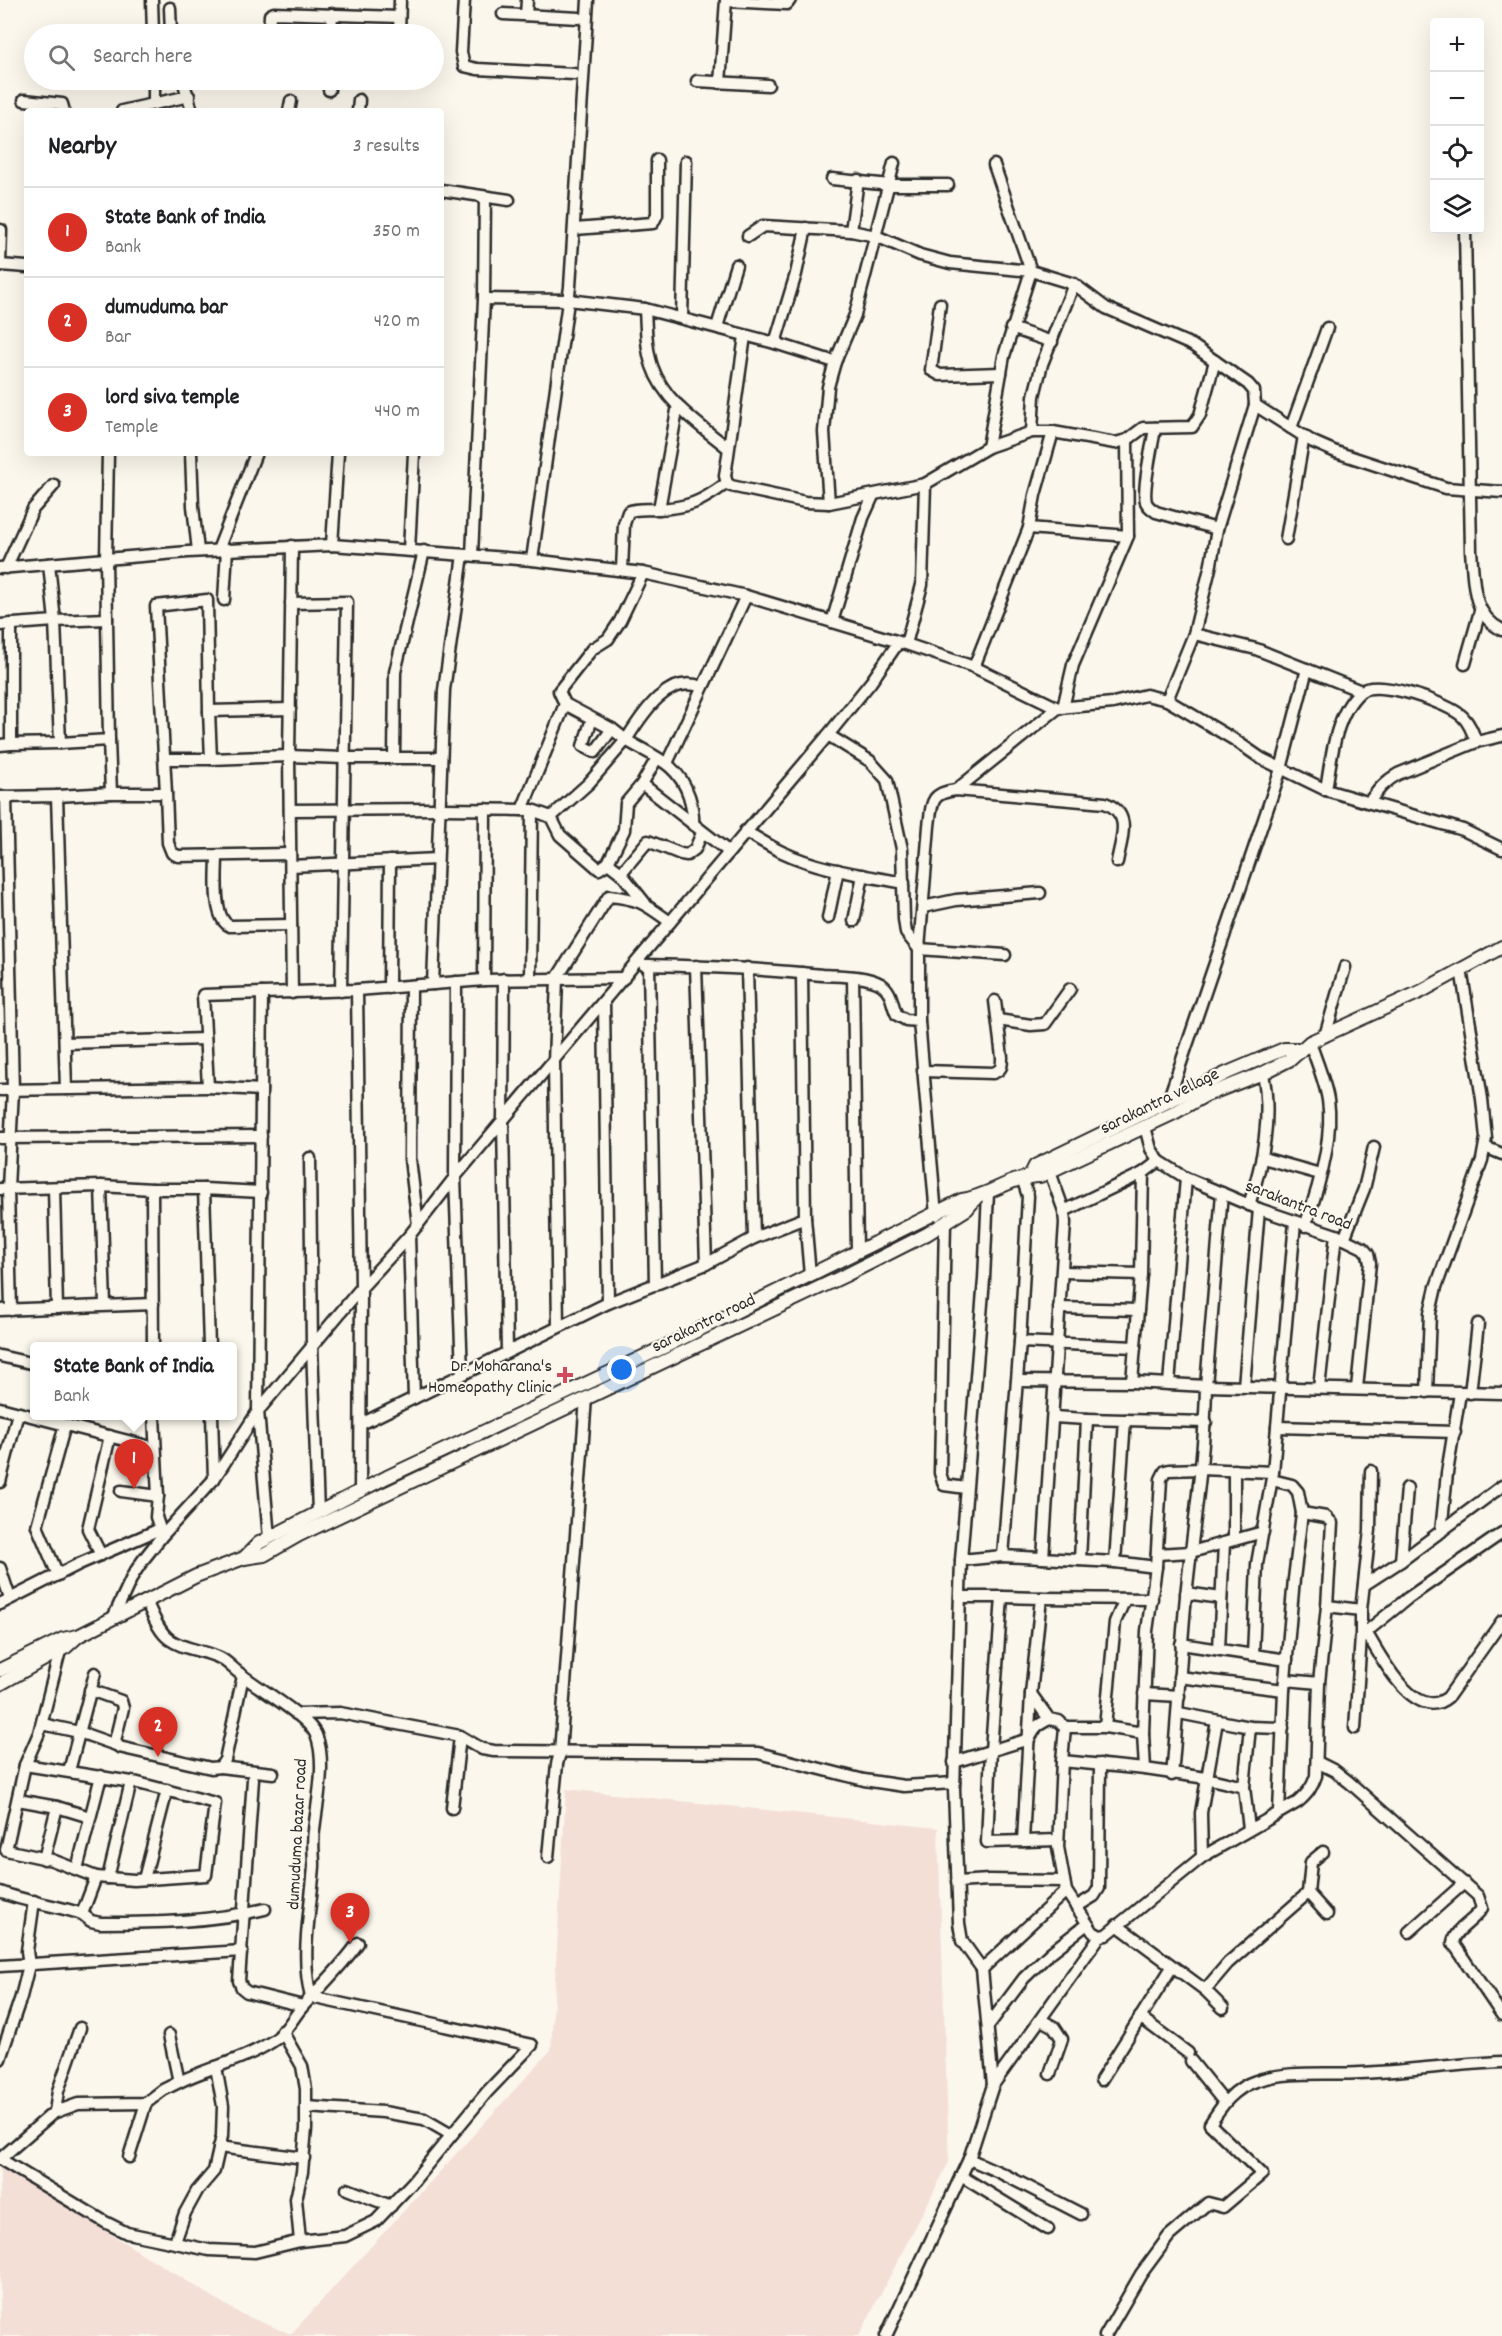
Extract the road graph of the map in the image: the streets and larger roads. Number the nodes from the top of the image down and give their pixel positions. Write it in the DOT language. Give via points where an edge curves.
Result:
graph roads {
  1 [pos="152,0"];
  2 [pos="400,0"];
  3 [pos="464,0"];
  4 [pos="527,0"];
  5 [pos="588,0"];
  6 [pos="790,0"];
  7 [pos="726,1"];
  8 [pos="170,8"];
  9 [pos="332,14"];
  10 [pos="503,14"];
  11 [pos="526,15"];
  12 [pos="399,17"];
  13 [pos="579,18"];
  14 [pos="153,24"];
  15 [pos="171,24"];
  16 [pos="270,24"];
  17 [pos="332,24"];
  18 [pos="399,24"];
  19 [pos="574,74"];
  20 [pos="697,81"];
  21 [pos="720,82"];
  22 [pos="768,85"];
  23 [pos="154,90"];
  24 [pos="187,90"];
  25 [pos="189,96"];
  26 [pos="24,100"];
  27 [pos="154,103"];
  28 [pos="64,108"];
  29 [pos="134,108"];
  30 [pos="191,108"];
  31 [pos="657,160"];
  32 [pos="686,161"];
  33 [pos="894,163"];
  34 [pos="994,165"];
  35 [pos="832,179"];
  36 [pos="858,180"];
  37 [pos="890,185"];
  38 [pos="948,185"];
  39 [pos="444,190"];
  40 [pos="485,197"];
  41 [pos="509,200"];
  42 [pos="806,228"];
  43 [pos="575,229"];
  44 [pos="1,230"];
  45 [pos="851,231"];
  46 [pos="1465,234"];
  47 [pos="748,236"];
  48 [pos="876,237"];
  49 [pos="0,265"];
  50 [pos="736,265"];
  51 [pos="24,267"];
  52 [pos="1031,272"];
  53 [pos="1074,284"];
  54 [pos="484,299"];
  55 [pos="568,300"];
  56 [pos="940,304"];
  57 [pos="645,309"];
  58 [pos="682,318"];
  59 [pos="717,327"];
  60 [pos="1011,328"];
  61 [pos="1326,328"];
  62 [pos="745,336"];
  63 [pos="1052,342"];
  64 [pos="775,343"];
  65 [pos="1215,361"];
  66 [pos="835,362"];
  67 [pos="1001,373"];
  68 [pos="678,405"];
  69 [pos="1255,405"];
  70 [pos="1155,428"];
  71 [pos="1291,428"];
  72 [pos="1032,432"];
  73 [pos="1053,432"];
  74 [pos="1304,436"];
  75 [pos="1127,440"];
  76 [pos="988,447"];
  77 [pos="728,448"];
  78 [pos="108,456"];
  79 [pos="191,456"];
  80 [pos="255,456"];
  81 [pos="338,456"];
  82 [pos="414,456"];
  83 [pos="727,483"];
  84 [pos="925,484"];
  85 [pos="54,485"];
  86 [pos="1469,489"];
  87 [pos="1502,492"];
  88 [pos="873,496"];
  89 [pos="828,503"];
  90 [pos="658,509"];
  91 [pos="1029,528"];
  92 [pos="1217,529"];
  93 [pos="1128,536"];
  94 [pos="1286,538"];
  95 [pos="332,545"];
  96 [pos="292,546"];
  97 [pos="223,550"];
  98 [pos="410,550"];
  99 [pos="198,551"];
  100 [pos="424,551"];
  101 [pos="468,555"];
  102 [pos="106,559"];
  103 [pos="532,560"];
  104 [pos="50,564"];
  105 [pos="3,568"];
  106 [pos="622,570"];
  107 [pos="643,573"];
  108 [pos="746,596"];
  109 [pos="224,600"];
  110 [pos="291,603"];
  111 [pos="1480,611"];
  112 [pos="107,619"];
  113 [pos="55,621"];
  114 [pos="832,622"];
  115 [pos="5,625"];
  116 [pos="1502,630"];
  117 [pos="1194,634"];
  118 [pos="902,644"];
  119 [pos="1465,664"];
  120 [pos="974,667"];
  121 [pos="1307,669"];
  122 [pos="702,687"];
  123 [pos="1361,691"];
  124 [pos="1167,700"];
  125 [pos="565,704"];
  126 [pos="1061,708"];
  127 [pos="290,710"];
  128 [pos="209,711"];
  129 [pos="592,719"];
  130 [pos="612,729"];
  131 [pos="828,735"];
  132 [pos="1502,736"];
  133 [pos="109,740"];
  134 [pos="626,740"];
  135 [pos="1476,742"];
  136 [pos="6,744"];
  137 [pos="60,744"];
  138 [pos="289,756"];
  139 [pos="344,758"];
  140 [pos="394,758"];
  141 [pos="441,758"];
  142 [pos="164,759"];
  143 [pos="211,759"];
  144 [pos="662,760"];
  145 [pos="1281,769"];
  146 [pos="642,784"];
  147 [pos="956,790"];
  148 [pos="1326,790"];
  149 [pos="111,792"];
  150 [pos="166,793"];
  151 [pos="57,796"];
  152 [pos="3,797"];
  153 [pos="1369,802"];
  154 [pos="439,808"];
  155 [pos="343,809"];
  156 [pos="485,809"];
  157 [pos="290,810"];
  158 [pos="527,810"];
  159 [pos="551,817"];
  160 [pos="693,825"];
  161 [pos="745,831"];
  162 [pos="702,833"];
  163 [pos="1502,849"];
  164 [pos="729,852"];
  165 [pos="217,856"];
  166 [pos="437,859"];
  167 [pos="290,860"];
  168 [pos="390,861"];
  169 [pos="1117,862"];
  170 [pos="344,863"];
  171 [pos="608,863"];
  172 [pos="838,870"];
  173 [pos="621,873"];
  174 [pos="863,875"];
  175 [pos="904,883"];
  176 [pos="1040,893"];
  177 [pos="647,905"];
  178 [pos="922,907"];
  179 [pos="828,918"];
  180 [pos="854,921"];
  181 [pos="670,922"];
  182 [pos="291,925"];
  183 [pos="1502,947"];
  184 [pos="919,949"];
  185 [pos="1005,955"];
  186 [pos="634,965"];
  187 [pos="649,965"];
  188 [pos="696,966"];
  189 [pos="1345,967"];
  190 [pos="747,968"];
  191 [pos="1461,969"];
  192 [pos="802,973"];
  193 [pos="854,977"];
  194 [pos="557,978"];
  195 [pos="624,978"];
  196 [pos="504,979"];
  197 [pos="530,979"];
  198 [pos="484,980"];
  199 [pos="456,982"];
  200 [pos="433,984"];
  201 [pos="411,986"];
  202 [pos="389,987"];
  203 [pos="1070,989"];
  204 [pos="357,990"];
  205 [pos="341,991"];
  206 [pos="262,993"];
  207 [pos="292,993"];
  208 [pos="604,1001"];
  209 [pos="995,1001"];
  210 [pos="998,1020"];
  211 [pos="919,1021"];
  212 [pos="1324,1036"];
  213 [pos="205,1039"];
  214 [pos="65,1043"];
  215 [pos="1305,1046"];
  216 [pos="554,1063"];
  217 [pos="923,1071"];
  218 [pos="1263,1073"];
  219 [pos="208,1087"];
  220 [pos="66,1089"];
  221 [pos="0,1090"];
  222 [pos="13,1090"];
  223 [pos="261,1090"];
  224 [pos="1168,1101"];
  225 [pos="503,1122"];
  226 [pos="1144,1127"];
  227 [pos="261,1136"];
  228 [pos="5,1137"];
  229 [pos="1374,1147"];
  230 [pos="1485,1147"];
  231 [pos="1502,1154"];
  232 [pos="310,1158"];
  233 [pos="1048,1158"];
  234 [pos="1263,1158"];
  235 [pos="1159,1161"];
  236 [pos="1050,1172"];
  237 [pos="1143,1173"];
  238 [pos="1320,1174"];
  239 [pos="455,1177"];
  240 [pos="1026,1177"];
  241 [pos="1186,1178"];
  242 [pos="101,1186"];
  243 [pos="54,1188"];
  244 [pos="4,1189"];
  245 [pos="152,1189"];
  246 [pos="204,1189"];
  247 [pos="261,1192"];
  248 [pos="1222,1193"];
  249 [pos="982,1195"];
  250 [pos="1254,1207"];
  251 [pos="1064,1211"];
  252 [pos="805,1218"];
  253 [pos="940,1218"];
  254 [pos="1300,1224"];
  255 [pos="418,1225"];
  256 [pos="409,1236"];
  257 [pos="1340,1237"];
  258 [pos="754,1238"];
  259 [pos="857,1251"];
  260 [pos="706,1264"];
  261 [pos="1063,1272"];
  262 [pos="1141,1274"];
  263 [pos="810,1275"];
  264 [pos="654,1285"];
  265 [pos="361,1288"];
  266 [pos="608,1303"];
  267 [pos="153,1304"];
  268 [pos="105,1305"];
  269 [pos="57,1308"];
  270 [pos="1059,1308"];
  271 [pos="5,1310"];
  272 [pos="1138,1310"];
  273 [pos="1478,1324"];
  274 [pos="558,1326"];
  275 [pos="153,1342"];
  276 [pos="209,1342"];
  277 [pos="1020,1342"];
  278 [pos="1056,1343"];
  279 [pos="312,1346"];
  280 [pos="1135,1347"];
  281 [pos="507,1351"];
  282 [pos="0,1356"];
  283 [pos="30,1363"];
  284 [pos="462,1374"];
  285 [pos="1017,1381"];
  286 [pos="1054,1381"];
  287 [pos="1132,1382"];
  288 [pos="1169,1384"];
  289 [pos="1206,1386"];
  290 [pos="1244,1386"];
  291 [pos="1281,1388"];
  292 [pos="1319,1388"];
  293 [pos="1357,1388"];
  294 [pos="1427,1392"];
  295 [pos="1465,1393"];
  296 [pos="1502,1393"];
  297 [pos="414,1398"];
  298 [pos="586,1398"];
  299 [pos="0,1408"];
  300 [pos="258,1411"];
  301 [pos="18,1413"];
  302 [pos="30,1416"];
  303 [pos="1053,1418"];
  304 [pos="1087,1419"];
  305 [pos="45,1420"];
  306 [pos="154,1420"];
  307 [pos="212,1420"];
  308 [pos="1125,1420"];
  309 [pos="1206,1422"];
  310 [pos="361,1424"];
  311 [pos="65,1425"];
  312 [pos="1277,1427"];
  313 [pos="1455,1432"];
  314 [pos="110,1436"];
  315 [pos="156,1448"];
  316 [pos="1202,1469"];
  317 [pos="1234,1470"];
  318 [pos="1371,1471"];
  319 [pos="1272,1476"];
  320 [pos="214,1479"];
  321 [pos="0,1482"];
  322 [pos="1502,1486"];
  323 [pos="966,1488"];
  324 [pos="1407,1488"];
  325 [pos="121,1491"];
  326 [pos="360,1492"];
  327 [pos="158,1496"];
  328 [pos="318,1513"];
  329 [pos="1302,1513"];
  330 [pos="161,1532"];
  331 [pos="1263,1532"];
  332 [pos="1441,1532"];
  333 [pos="1502,1533"];
  334 [pos="268,1538"];
  335 [pos="1229,1541"];
  336 [pos="1191,1552"];
  337 [pos="1157,1554"];
  338 [pos="101,1555"];
  339 [pos="1003,1556"];
  340 [pos="244,1558"];
  341 [pos="1043,1558"];
  342 [pos="961,1560"];
  343 [pos="1080,1560"];
  344 [pos="1401,1561"];
  345 [pos="1115,1562"];
  346 [pos="1156,1567"];
  347 [pos="0,1568"];
  348 [pos="58,1575"];
  349 [pos="1364,1585"];
  350 [pos="1186,1593"];
  351 [pos="960,1597"];
  352 [pos="1002,1597"];
  353 [pos="10,1598"];
  354 [pos="1041,1598"];
  355 [pos="1221,1598"];
  356 [pos="1125,1599"];
  357 [pos="1152,1599"];
  358 [pos="146,1601"];
  359 [pos="0,1604"];
  360 [pos="1327,1606"];
  361 [pos="1361,1610"];
  362 [pos="113,1618"];
  363 [pos="1502,1621"];
  364 [pos="1364,1634"];
  365 [pos="78,1636"];
  366 [pos="1181,1644"];
  367 [pos="1219,1649"];
  368 [pos="60,1651"];
  369 [pos="1253,1655"];
  370 [pos="1287,1660"];
  371 [pos="0,1670"];
  372 [pos="94,1673"];
  373 [pos="243,1676"];
  374 [pos="1179,1677"];
  375 [pos="1319,1683"];
  376 [pos="0,1684"];
  377 [pos="1285,1685"];
  378 [pos="90,1690"];
  379 [pos="1031,1694"];
  380 [pos="1144,1694"];
  381 [pos="1179,1696"];
  382 [pos="1179,1713"];
  383 [pos="296,1714"];
  384 [pos="1049,1719"];
  385 [pos="1217,1721"];
  386 [pos="42,1724"];
  387 [pos="1065,1726"];
  388 [pos="1106,1727"];
  389 [pos="1250,1727"];
  390 [pos="1283,1728"];
  391 [pos="1354,1728"];
  392 [pos="79,1732"];
  393 [pos="1143,1733"];
  394 [pos="460,1736"];
  395 [pos="1029,1739"];
  396 [pos="116,1745"];
  397 [pos="991,1749"];
  398 [pos="560,1753"];
  399 [pos="1062,1761"];
  400 [pos="954,1762"];
  401 [pos="1317,1762"];
  402 [pos="1100,1764"];
  403 [pos="25,1765"];
  404 [pos="220,1767"];
  405 [pos="1145,1770"];
  406 [pos="69,1771"];
  407 [pos="273,1773"];
  408 [pos="1172,1775"];
  409 [pos="100,1776"];
  410 [pos="1206,1778"];
  411 [pos="253,1779"];
  412 [pos="131,1782"];
  413 [pos="954,1783"];
  414 [pos="1244,1787"];
  415 [pos="167,1790"];
  416 [pos="18,1800"];
  417 [pos="57,1807"];
  418 [pos="452,1808"];
  419 [pos="1279,1812"];
  420 [pos="90,1816"];
  421 [pos="1249,1829"];
  422 [pos="1058,1840"];
  423 [pos="1023,1841"];
  424 [pos="1323,1852"];
  425 [pos="548,1857"];
  426 [pos="1202,1857"];
  427 [pos="44,1859"];
  428 [pos="77,1869"];
  429 [pos="102,1877"];
  430 [pos="144,1879"];
  431 [pos="957,1882"];
  432 [pos="1464,1883"];
  433 [pos="1065,1886"];
  434 [pos="0,1892"];
  435 [pos="1308,1893"];
  436 [pos="0,1897"];
  437 [pos="34,1901"];
  438 [pos="1076,1907"];
  439 [pos="265,1909"];
  440 [pos="82,1914"];
  441 [pos="245,1914"];
  442 [pos="1327,1914"];
  443 [pos="1087,1924"];
  444 [pos="1117,1925"];
  445 [pos="1409,1932"];
  446 [pos="1100,1936"];
  447 [pos="358,1943"];
  448 [pos="242,1951"];
  449 [pos="29,1965"];
  450 [pos="0,1966"];
  451 [pos="1172,1967"];
  452 [pos="982,1969"];
  453 [pos="1204,1990"];
  454 [pos="311,1997"];
  455 [pos="303,2006"];
  456 [pos="1223,2008"];
  457 [pos="1502,2015"];
  458 [pos="1140,2017"];
  459 [pos="1041,2020"];
  460 [pos="988,2026"];
  461 [pos="80,2028"];
  462 [pos="282,2031"];
  463 [pos="169,2035"];
  464 [pos="0,2059"];
  465 [pos="1502,2062"];
  466 [pos="216,2067"];
  467 [pos="1050,2074"];
  468 [pos="1101,2080"];
  469 [pos="179,2082"];
  470 [pos="993,2085"];
  471 [pos="1224,2102"];
  472 [pos="146,2103"];
  473 [pos="306,2107"];
  474 [pos="55,2112"];
  475 [pos="450,2134"];
  476 [pos="219,2147"];
  477 [pos="129,2157"];
  478 [pos="304,2158"];
  479 [pos="0,2159"];
  480 [pos="969,2159"];
  481 [pos="962,2176"];
  482 [pos="347,2190"];
  483 [pos="391,2206"];
  484 [pos="1082,2214"];
  485 [pos="1048,2229"];
  486 [pos="300,2241"];
  487 [pos="175,2242"];
  488 [pos="886,2336"];
  489 [pos="1105,2336"];
  1 -- 14 [label="street"];
  2 -- 12 [label="street"];
  3 -- 19 [label="street" via="464,66"];
  4 -- 11 [label="street"];
  5 -- 43 [label="street"];
  6 -- 7 [label="street" via="788,4"];
  7 -- 21 [label="street"];
  8 -- 15 [label="street"];
  9 -- 12 [label="street"];
  9 -- 16 [label="street" via="272,13"];
  9 -- 17 [label="street"];
  10 -- 11 [label="street"];
  11 -- 13 [label="street"];
  12 -- 18 [label="street"];
  20 -- 21 [label="street"];
  21 -- 22 [label="street"];
  23 -- 27 [label="street"];
  24 -- 25 [label="street"];
  25 -- 27 [label="street"];
  25 -- 30 [label="street"];
  26 -- 28 [label="street" via="63,104"];
  27 -- 29 [label="street"];
  31 -- 43 [label="street" via="657,215 652,223"];
  32 -- 58 [label="street"];
  33 -- 37 [label="street"];
  34 -- 52 [label="street"];
  35 -- 36 [label="street"];
  36 -- 37 [label="street"];
  36 -- 45 [label="street"];
  37 -- 38 [label="street"];
  37 -- 48 [label="street"];
  39 -- 40 [label="street"];
  40 -- 41 [label="street"];
  40 -- 54 [label="street"];
  42 -- 45 [label="street"];
  42 -- 47 [label="street" via="763,226"];
  42 -- 64 [label="street"];
  43 -- 55 [label="street"];
  44 -- 49 [label="street"];
  45 -- 48 [label="street"];
  46 -- 86 [label="street"];
  48 -- 52 [label="street" via="950,262"];
  48 -- 66 [label="street" via="855,315"];
  49 -- 51 [label="street"];
  50 -- 59 [label="street"];
  52 -- 53 [label="street"];
  52 -- 60 [label="street"];
  53 -- 63 [label="street"];
  53 -- 65 [label="street" via="1106,308 1184,341"];
  54 -- 55 [label="street"];
  54 -- 101 [label="street"];
  55 -- 57 [label="street"];
  55 -- 103 [label="street"];
  56 -- 67 [label="street" via="931,370 940,375"];
  57 -- 58 [label="street"];
  57 -- 68 [label="street" via="652,366 667,395"];
  58 -- 59 [label="street"];
  59 -- 62 [label="street"];
  60 -- 63 [label="street"];
  60 -- 67 [label="street"];
  61 -- 71 [label="street"];
  62 -- 64 [label="street"];
  62 -- 77 [label="street"];
  63 -- 72 [label="street" via="1034,396"];
  64 -- 66 [label="street"];
  65 -- 69 [label="street" via="1248,384 1254,391"];
  65 -- 70 [label="street" via="1200,415 1192,428"];
  66 -- 89 [label="street" via="825,408"];
  67 -- 76 [label="street"];
  68 -- 77 [label="street"];
  68 -- 90 [label="street"];
  69 -- 71 [label="street"];
  69 -- 92 [label="street"];
  70 -- 75 [label="street" via="1138,430"];
  70 -- 92 [label="street" via="1146,489 1149,507"];
  71 -- 74 [label="street"];
  72 -- 73 [label="street"];
  72 -- 76 [label="street"];
  73 -- 75 [label="street" via="1101,441"];
  73 -- 91 [label="street"];
  74 -- 86 [label="street" via="1336,452 1427,482"];
  74 -- 94 [label="street"];
  75 -- 93 [label="street"];
  76 -- 84 [label="street"];
  77 -- 83 [label="street"];
  78 -- 102 [label="street"];
  79 -- 99 [label="street"];
  80 -- 97 [label="street"];
  81 -- 95 [label="street"];
  82 -- 98 [label="street"];
  83 -- 89 [label="street" via="788,499"];
  83 -- 90 [label="street" via="692,505"];
  84 -- 88 [label="street"];
  84 -- 118 [label="street" via="922,585"];
  85 -- 105 [label="street" via="33,509"];
  86 -- 87 [label="street"];
  86 -- 111 [label="street" via="1474,587"];
  88 -- 89 [label="street"];
  88 -- 114 [label="street"];
  90 -- 106 [label="street" via="628,512"];
  91 -- 93 [label="street"];
  91 -- 120 [label="street"];
  92 -- 117 [label="street"];
  93 -- 126 [label="street" via="1073,665"];
  95 -- 96 [label="street"];
  95 -- 98 [label="street"];
  96 -- 97 [label="street"];
  96 -- 110 [label="street"];
  97 -- 99 [label="street"];
  97 -- 109 [label="street"];
  98 -- 100 [label="street"];
  99 -- 102 [label="street"];
  100 -- 101 [label="street"];
  100 -- 140 [label="street" via="395,672"];
  101 -- 103 [label="street"];
  101 -- 141 [label="street" via="444,690"];
  102 -- 104 [label="street"];
  102 -- 112 [label="street"];
  103 -- 106 [label="street"];
  104 -- 105 [label="street"];
  104 -- 113 [label="street"];
  106 -- 107 [label="street"];
  107 -- 108 [label="street"];
  107 -- 125 [label="street" via="608,639 592,649 559,691"];
  108 -- 114 [label="street"];
  108 -- 122 [label="street"];
  110 -- 127 [label="street"];
  110 -- 139 [label="street" via="347,602"];
  111 -- 116 [label="street"];
  111 -- 119 [label="street"];
  112 -- 113 [label="street"];
  112 -- 133 [label="street"];
  113 -- 115 [label="street"];
  113 -- 137 [label="street"];
  114 -- 118 [label="street"];
  115 -- 136 [label="street"];
  117 -- 121 [label="street" via="1256,649"];
  117 -- 124 [label="street"];
  118 -- 120 [label="street"];
  118 -- 131 [label="street"];
  120 -- 126 [label="street"];
  121 -- 123 [label="street"];
  121 -- 145 [label="street"];
  122 -- 134 [label="street" via="687,682 668,691 652,703"];
  122 -- 144 [label="street"];
  123 -- 135 [label="street" via="1382,687 1429,700 1463,717"];
  123 -- 148 [label="street" via="1340,724"];
  124 -- 126 [label="street" via="1146,695"];
  124 -- 145 [label="street"];
  125 -- 129 [label="street"];
  125 -- 158 [label="street"];
  126 -- 147 [label="street"];
  127 -- 128 [label="street"];
  127 -- 138 [label="street"];
  128 -- 142 [label="street" via="207,600 156,606"];
  128 -- 143 [label="street"];
  129 -- 130 [label="street"];
  129 -- 130 [label="street" via="583,746 595,752"];
  130 -- 134 [label="street"];
  131 -- 161 [label="street"];
  131 -- 175 [label="street" via="870,761 887,780 902,849"];
  132 -- 135 [label="street"];
  133 -- 137 [label="street"];
  133 -- 149 [label="street"];
  134 -- 144 [label="street"];
  134 -- 159 [label="street" via="589,783"];
  135 -- 153 [label="street" via="1389,778"];
  136 -- 137 [label="street"];
  138 -- 139 [label="street"];
  138 -- 143 [label="street"];
  138 -- 157 [label="street"];
  139 -- 140 [label="street"];
  139 -- 155 [label="street"];
  140 -- 141 [label="street"];
  141 -- 154 [label="street"];
  142 -- 143 [label="street"];
  142 -- 150 [label="street"];
  144 -- 146 [label="street"];
  144 -- 160 [label="street" via="685,784 693,809"];
  145 -- 148 [label="street"];
  145 -- 224 [label="street"];
  146 -- 160 [label="street"];
  146 -- 171 [label="street" via="626,803 624,830"];
  147 -- 169 [label="street" via="1094,801 1115,807 1123,825"];
  147 -- 178 [label="street" via="941,792 931,808"];
  148 -- 153 [label="street"];
  149 -- 150 [label="street"];
  149 -- 151 [label="street"];
  150 -- 165 [label="street" via="169,850 178,856"];
  151 -- 152 [label="street"];
  151 -- 214 [label="street"];
  152 -- 222 [label="street"];
  153 -- 163 [label="street" via="1463,830"];
  154 -- 155 [label="street"];
  154 -- 156 [label="street"];
  154 -- 166 [label="street"];
  155 -- 157 [label="street"];
  155 -- 170 [label="street"];
  156 -- 158 [label="street"];
  156 -- 198 [label="street"];
  157 -- 167 [label="street"];
  158 -- 159 [label="street"];
  158 -- 197 [label="street"];
  159 -- 171 [label="street" via="560,835 599,869"];
  160 -- 162 [label="street"];
  161 -- 164 [label="street"];
  161 -- 172 [label="street" via="782,852"];
  162 -- 164 [label="street"];
  162 -- 173 [label="street" via="695,849 687,855 648,841"];
  164 -- 181 [label="street"];
  165 -- 167 [label="street"];
  165 -- 182 [label="street" via="218,902 225,924"];
  166 -- 168 [label="street"];
  166 -- 200 [label="street"];
  167 -- 170 [label="street"];
  167 -- 182 [label="street"];
  168 -- 170 [label="street"];
  168 -- 202 [label="street"];
  170 -- 205 [label="street"];
  171 -- 173 [label="street"];
  172 -- 174 [label="street"];
  172 -- 179 [label="street"];
  173 -- 177 [label="street"];
  174 -- 175 [label="street"];
  174 -- 180 [label="street"];
  175 -- 184 [label="street" via="906,933"];
  176 -- 178 [label="street"];
  177 -- 181 [label="street"];
  177 -- 194 [label="street" via="633,898 609,896"];
  178 -- 184 [label="street"];
  181 -- 186 [label="street"];
  182 -- 207 [label="street"];
  183 -- 191 [label="street, sarakantra vellage"];
  184 -- 185 [label="street"];
  184 -- 211 [label="street"];
  186 -- 187 [label="street"];
  186 -- 195 [label="street"];
  187 -- 188 [label="street"];
  187 -- 264 [label="street"];
  188 -- 190 [label="street"];
  188 -- 260 [label="street"];
  189 -- 212 [label="street"];
  190 -- 192 [label="street"];
  190 -- 258 [label="street"];
  191 -- 212 [label="street, sarakantra vellage"];
  191 -- 230 [label="street" via="1482,1099"];
  192 -- 193 [label="street"];
  192 -- 252 [label="street"];
  193 -- 211 [label="street" via="883,986 891,995 897,1016"];
  193 -- 259 [label="street"];
  194 -- 195 [label="street"];
  194 -- 197 [label="street"];
  194 -- 216 [label="street"];
  195 -- 208 [label="street"];
  196 -- 197 [label="street"];
  196 -- 198 [label="street"];
  196 -- 225 [label="street"];
  198 -- 199 [label="street"];
  199 -- 200 [label="street"];
  199 -- 239 [label="street"];
  200 -- 201 [label="street"];
  201 -- 202 [label="street"];
  201 -- 255 [label="street" via="410,1159"];
  202 -- 204 [label="street"];
  203 -- 210 [label="street" via="1045,1024"];
  204 -- 205 [label="street"];
  204 -- 265 [label="street"];
  205 -- 207 [label="street"];
  206 -- 207 [label="street"];
  206 -- 213 [label="street" via="202,995"];
  206 -- 223 [label="street"];
  208 -- 216 [label="street"];
  208 -- 266 [label="street"];
  209 -- 210 [label="street"];
  210 -- 217 [label="street" via="1002,1066 999,1071"];
  211 -- 217 [label="street"];
  212 -- 215 [label="street, sarakantra vellage"];
  213 -- 214 [label="street"];
  213 -- 219 [label="street"];
  214 -- 220 [label="street"];
  215 -- 218 [label="street, sarakantra vellage" via="1291,1059"];
  215 -- 224 [label="street, sarakantra vellage" via="1284,1049"];
  215 -- 238 [label="street" via="1328,1098"];
  216 -- 225 [label="street"];
  216 -- 274 [label="street"];
  217 -- 253 [label="street"];
  218 -- 226 [label="street, sarakantra vellage" via="1204,1096"];
  218 -- 234 [label="street"];
  219 -- 220 [label="street"];
  219 -- 223 [label="street"];
  220 -- 222 [label="street"];
  221 -- 222 [label="street"];
  222 -- 228 [label="street"];
  223 -- 227 [label="street"];
  224 -- 233 [label="street, sarakantra vellage"];
  225 -- 239 [label="street"];
  225 -- 281 [label="street"];
  226 -- 235 [label="street" via="1150,1149"];
  226 -- 236 [label="street, sarakantra vellage"];
  227 -- 228 [label="street"];
  227 -- 247 [label="street"];
  228 -- 244 [label="street"];
  229 -- 257 [label="street" via="1364,1189"];
  230 -- 231 [label="street"];
  230 -- 294 [label="street" via="1430,1312"];
  232 -- 279 [label="street"];
  233 -- 240 [label="street, sarakantra road"];
  234 -- 238 [label="street"];
  234 -- 250 [label="street"];
  235 -- 237 [label="street"];
  235 -- 241 [label="street, sarakantra road"];
  236 -- 240 [label="street, sarakantra vellage"];
  236 -- 251 [label="street"];
  237 -- 251 [label="street"];
  237 -- 262 [label="street"];
  238 -- 254 [label="street"];
  239 -- 255 [label="street"];
  239 -- 284 [label="street"];
  240 -- 249 [label="street, sarakantra road"];
  240 -- 277 [label="street"];
  241 -- 248 [label="street, sarakantra road"];
  241 -- 288 [label="street"];
  242 -- 243 [label="street"];
  242 -- 245 [label="street"];
  242 -- 268 [label="street"];
  243 -- 244 [label="street"];
  243 -- 269 [label="street"];
  244 -- 271 [label="street"];
  245 -- 246 [label="street"];
  245 -- 267 [label="street"];
  246 -- 247 [label="street"];
  246 -- 276 [label="street"];
  247 -- 300 [label="street"];
  248 -- 250 [label="street, sarakantra road"];
  248 -- 289 [label="street"];
  249 -- 253 [label="street, sarakantra road" via="967,1209"];
  249 -- 323 [label="street" via="984,1279"];
  250 -- 254 [label="street, sarakantra road"];
  250 -- 290 [label="street"];
  251 -- 261 [label="street"];
  252 -- 258 [label="street"];
  252 -- 263 [label="street"];
  253 -- 259 [label="street, sarakantra road"];
  253 -- 298 [label="street, sarakantra road" via="848,1274"];
  253 -- 323 [label="street" via="940,1473 944,1485"];
  254 -- 257 [label="street, sarakantra road"];
  254 -- 291 [label="street"];
  255 -- 256 [label="street"];
  256 -- 265 [label="street"];
  256 -- 297 [label="street"];
  257 -- 292 [label="street"];
  257 -- 293 [label="street, sarakantra road" via="1363,1248 1370,1263"];
  258 -- 260 [label="street"];
  259 -- 263 [label="street, sarakantra road"];
  260 -- 264 [label="street"];
  261 -- 262 [label="street"];
  261 -- 270 [label="street"];
  262 -- 272 [label="street"];
  263 -- 326 [label="street, sarakantra road"];
  264 -- 266 [label="street"];
  265 -- 279 [label="street"];
  265 -- 310 [label="street"];
  266 -- 274 [label="street"];
  267 -- 268 [label="street"];
  267 -- 275 [label="street"];
  268 -- 269 [label="street"];
  269 -- 271 [label="street"];
  270 -- 272 [label="street"];
  270 -- 278 [label="street"];
  272 -- 280 [label="street"];
  273 -- 295 [label="street"];
  274 -- 281 [label="street"];
  277 -- 278 [label="street"];
  277 -- 285 [label="street"];
  278 -- 280 [label="street"];
  278 -- 286 [label="street"];
  279 -- 300 [label="street"];
  279 -- 328 [label="street"];
  280 -- 287 [label="street"];
  281 -- 284 [label="street"];
  282 -- 283 [label="street"];
  284 -- 297 [label="street"];
  285 -- 286 [label="street"];
  285 -- 339 [label="street"];
  286 -- 287 [label="street"];
  286 -- 303 [label="street"];
  287 -- 288 [label="street"];
  288 -- 289 [label="street"];
  289 -- 290 [label="street"];
  289 -- 309 [label="street"];
  290 -- 291 [label="street"];
  291 -- 292 [label="street"];
  291 -- 312 [label="street"];
  292 -- 293 [label="street"];
  293 -- 294 [label="street"];
  294 -- 295 [label="street"];
  295 -- 296 [label="street"];
  295 -- 313 [label="street"];
  297 -- 310 [label="street"];
  298 -- 340 [label="street, sarakantra road" via="264,1555"];
  298 -- 398 [label="street"];
  299 -- 301 [label="street"];
  300 -- 320 [label="street"];
  300 -- 334 [label="street"];
  301 -- 302 [label="street"];
  301 -- 321 [label="street"];
  303 -- 304 [label="street"];
  303 -- 341 [label="street"];
  304 -- 308 [label="street"];
  304 -- 343 [label="street"];
  305 -- 311 [label="street"];
  306 -- 315 [label="street"];
  307 -- 320 [label="street"];
  308 -- 309 [label="street"];
  308 -- 345 [label="street"];
  309 -- 316 [label="street"];
  310 -- 326 [label="street"];
  311 -- 314 [label="street"];
  311 -- 348 [label="street" via="37,1526"];
  312 -- 313 [label="street"];
  312 -- 319 [label="street"];
  313 -- 332 [label="street"];
  314 -- 315 [label="street"];
  314 -- 338 [label="street" via="88,1529"];
  315 -- 327 [label="street"];
  316 -- 317 [label="street"];
  316 -- 336 [label="street"];
  316 -- 337 [label="street" via="1169,1470 1162,1474"];
  317 -- 319 [label="street"];
  317 -- 335 [label="street"];
  318 -- 349 [label="street"];
  319 -- 329 [label="street" via="1298,1491"];
  319 -- 331 [label="street"];
  320 -- 330 [label="street"];
  322 -- 332 [label="street"];
  323 -- 342 [label="street"];
  324 -- 344 [label="street"];
  325 -- 327 [label="street"];
  326 -- 328 [label="street, sarakantra road"];
  327 -- 330 [label="street" via="156,1517"];
  328 -- 334 [label="street, sarakantra road"];
  329 -- 360 [label="street" via="1326,1517 1332,1523"];
  329 -- 370 [label="street"];
  330 -- 338 [label="street"];
  330 -- 362 [label="street" via="133,1575"];
  331 -- 335 [label="street"];
  331 -- 369 [label="street" via="1257,1564"];
  332 -- 344 [label="street"];
  333 -- 364 [label="street" via="1408,1598"];
  334 -- 340 [label="street, sarakantra road"];
  335 -- 336 [label="street"];
  335 -- 355 [label="street"];
  336 -- 337 [label="street"];
  336 -- 350 [label="street"];
  337 -- 346 [label="street"];
  338 -- 348 [label="street"];
  339 -- 341 [label="street"];
  339 -- 342 [label="street"];
  340 -- 358 [label="street, sarakantra road"];
  341 -- 343 [label="street"];
  342 -- 351 [label="street"];
  343 -- 345 [label="street"];
  344 -- 349 [label="street"];
  345 -- 346 [label="street"];
  346 -- 357 [label="street"];
  347 -- 353 [label="street"];
  348 -- 353 [label="street"];
  349 -- 361 [label="street"];
  350 -- 355 [label="street"];
  350 -- 366 [label="street"];
  351 -- 352 [label="street"];
  351 -- 400 [label="street"];
  352 -- 354 [label="street"];
  352 -- 397 [label="street"];
  353 -- 359 [label="street"];
  354 -- 356 [label="street"];
  354 -- 379 [label="street"];
  355 -- 367 [label="street"];
  356 -- 357 [label="street"];
  356 -- 388 [label="street" via="1115,1622"];
  357 -- 380 [label="street"];
  358 -- 362 [label="street"];
  358 -- 373 [label="street, dumuduma bazar road" via="169,1639 222,1659"];
  360 -- 361 [label="street"];
  360 -- 375 [label="street"];
  361 -- 364 [label="street"];
  362 -- 365 [label="street"];
  363 -- 364 [label="street" via="1448,1697 1433,1705 1411,1695"];
  364 -- 391 [label="street"];
  365 -- 368 [label="street"];
  365 -- 371 [label="street" via="63,1639"];
  366 -- 367 [label="street"];
  366 -- 374 [label="street"];
  367 -- 369 [label="street"];
  368 -- 376 [label="street"];
  368 -- 386 [label="street"];
  369 -- 370 [label="street"];
  370 -- 377 [label="street"];
  372 -- 378 [label="street"];
  373 -- 383 [label="street, dumuduma bazar road"];
  373 -- 404 [label="street" via="225,1760"];
  374 -- 377 [label="street"];
  374 -- 381 [label="street"];
  375 -- 377 [label="street"];
  375 -- 401 [label="street"];
  377 -- 390 [label="street"];
  378 -- 392 [label="street"];
  378 -- 396 [label="street" via="121,1701"];
  379 -- 384 [label="street"];
  379 -- 395 [label="street"];
  380 -- 381 [label="street"];
  380 -- 393 [label="street"];
  381 -- 382 [label="street"];
  382 -- 385 [label="street"];
  382 -- 408 [label="street"];
  383 -- 394 [label="street" via="340,1713"];
  383 -- 454 [label="street, dumuduma bazar road" via="316,1734 321,1777 312,1845 307,1981"];
  384 -- 387 [label="street"];
  384 -- 395 [label="street" via="1037,1726"];
  385 -- 389 [label="street"];
  385 -- 410 [label="street"];
  386 -- 392 [label="street"];
  386 -- 403 [label="street"];
  387 -- 388 [label="street"];
  387 -- 399 [label="street"];
  388 -- 393 [label="street"];
  389 -- 390 [label="street"];
  389 -- 414 [label="street"];
  390 -- 419 [label="street"];
  392 -- 396 [label="street"];
  392 -- 406 [label="street"];
  393 -- 405 [label="street"];
  394 -- 398 [label="street" via="482,1749"];
  394 -- 418 [label="street"];
  395 -- 397 [label="street"];
  395 -- 423 [label="street"];
  396 -- 404 [label="street"];
  397 -- 400 [label="street"];
  397 -- 423 [label="street" via="987,1842"];
  398 -- 413 [label="street" via="758,1753 864,1780 904,1786"];
  398 -- 425 [label="street"];
  399 -- 402 [label="street"];
  399 -- 422 [label="street"];
  400 -- 413 [label="street"];
  401 -- 419 [label="street" via="1309,1793"];
  401 -- 432 [label="street" via="1335,1771"];
  402 -- 405 [label="street"];
  402 -- 438 [label="street" via="1099,1888"];
  403 -- 406 [label="street"];
  403 -- 416 [label="street"];
  404 -- 407 [label="street"];
  405 -- 408 [label="street"];
  406 -- 409 [label="street"];
  408 -- 410 [label="street"];
  409 -- 412 [label="street"];
  409 -- 420 [label="street"];
  410 -- 414 [label="street"];
  410 -- 426 [label="street" via="1201,1813"];
  411 -- 441 [label="street"];
  412 -- 415 [label="street"];
  412 -- 429 [label="street"];
  413 -- 431 [label="street"];
  414 -- 421 [label="street"];
  415 -- 430 [label="street"];
  415 -- 430 [label="street" via="214,1803 206,1875"];
  416 -- 417 [label="street"];
  416 -- 427 [label="street" via="6,1850"];
  417 -- 420 [label="street"];
  417 -- 427 [label="street"];
  419 -- 421 [label="street"];
  420 -- 428 [label="street"];
  421 -- 426 [label="street"];
  422 -- 423 [label="street"];
  422 -- 433 [label="street"];
  424 -- 435 [label="street" via="1311,1862"];
  426 -- 444 [label="street"];
  427 -- 428 [label="street"];
  428 -- 429 [label="street"];
  429 -- 430 [label="street"];
  429 -- 440 [label="street"];
  431 -- 433 [label="street" via="989,1880"];
  431 -- 452 [label="street" via="962,1941"];
  432 -- 445 [label="street"];
  432 -- 457 [label="street" via="1478,1896 1482,1908 1453,1943"];
  433 -- 438 [label="street"];
  433 -- 452 [label="street"];
  434 -- 436 [label="street"];
  434 -- 437 [label="street"];
  435 -- 442 [label="street"];
  435 -- 453 [label="street"];
  437 -- 440 [label="street"];
  437 -- 449 [label="street" via="27,1950"];
  438 -- 443 [label="street"];
  439 -- 441 [label="street"];
  440 -- 441 [label="street" via="100,1923 158,1923"];
  441 -- 448 [label="street"];
  443 -- 446 [label="street"];
  443 -- 460 [label="street" via="1024,1978"];
  444 -- 446 [label="street"];
  444 -- 451 [label="street"];
  446 -- 459 [label="street"];
  447 -- 454 [label="street"];
  448 -- 449 [label="street"];
  448 -- 455 [label="street" via="242,1988"];
  449 -- 450 [label="street"];
  449 -- 464 [label="street"];
  451 -- 453 [label="street"];
  451 -- 458 [label="street"];
  452 -- 460 [label="street"];
  453 -- 456 [label="street"];
  454 -- 455 [label="street"];
  454 -- 475 [label="street" via="532,2045"];
  455 -- 462 [label="street"];
  458 -- 468 [label="street"];
  458 -- 471 [label="street" via="1189,2057"];
  459 -- 467 [label="street" via="1054,2027 1062,2039"];
  459 -- 470 [label="street"];
  460 -- 470 [label="street"];
  461 -- 474 [label="street" via="58,2091"];
  462 -- 466 [label="street" via="275,2040"];
  462 -- 473 [label="street" via="302,2066"];
  463 -- 469 [label="street"];
  465 -- 471 [label="street" via="1277,2076 1254,2081"];
  466 -- 469 [label="street"];
  466 -- 476 [label="street" via="223,2106"];
  469 -- 472 [label="street"];
  470 -- 480 [label="street"];
  471 -- 489 [label="street" via="1210,2124 1262,2174 1223,2207 1208,2203 1168,2236"];
  472 -- 474 [label="street" via="78,2104"];
  472 -- 477 [label="street"];
  473 -- 475 [label="street" via="417,2117"];
  473 -- 478 [label="street"];
  474 -- 479 [label="street"];
  475 -- 483 [label="street"];
  476 -- 478 [label="street"];
  476 -- 487 [label="street" via="214,2171 197,2191"];
  478 -- 486 [label="street" via="296,2199"];
  479 -- 487 [label="street" via="105,2222 127,2232"];
  480 -- 481 [label="street"];
  480 -- 484 [label="street"];
  481 -- 485 [label="street"];
  481 -- 488 [label="street"];
  482 -- 483 [label="street"];
  483 -- 486 [label="street" via="376,2221 345,2236"];
  486 -- 487 [label="street" via="255,2253 209,2250"];
}
